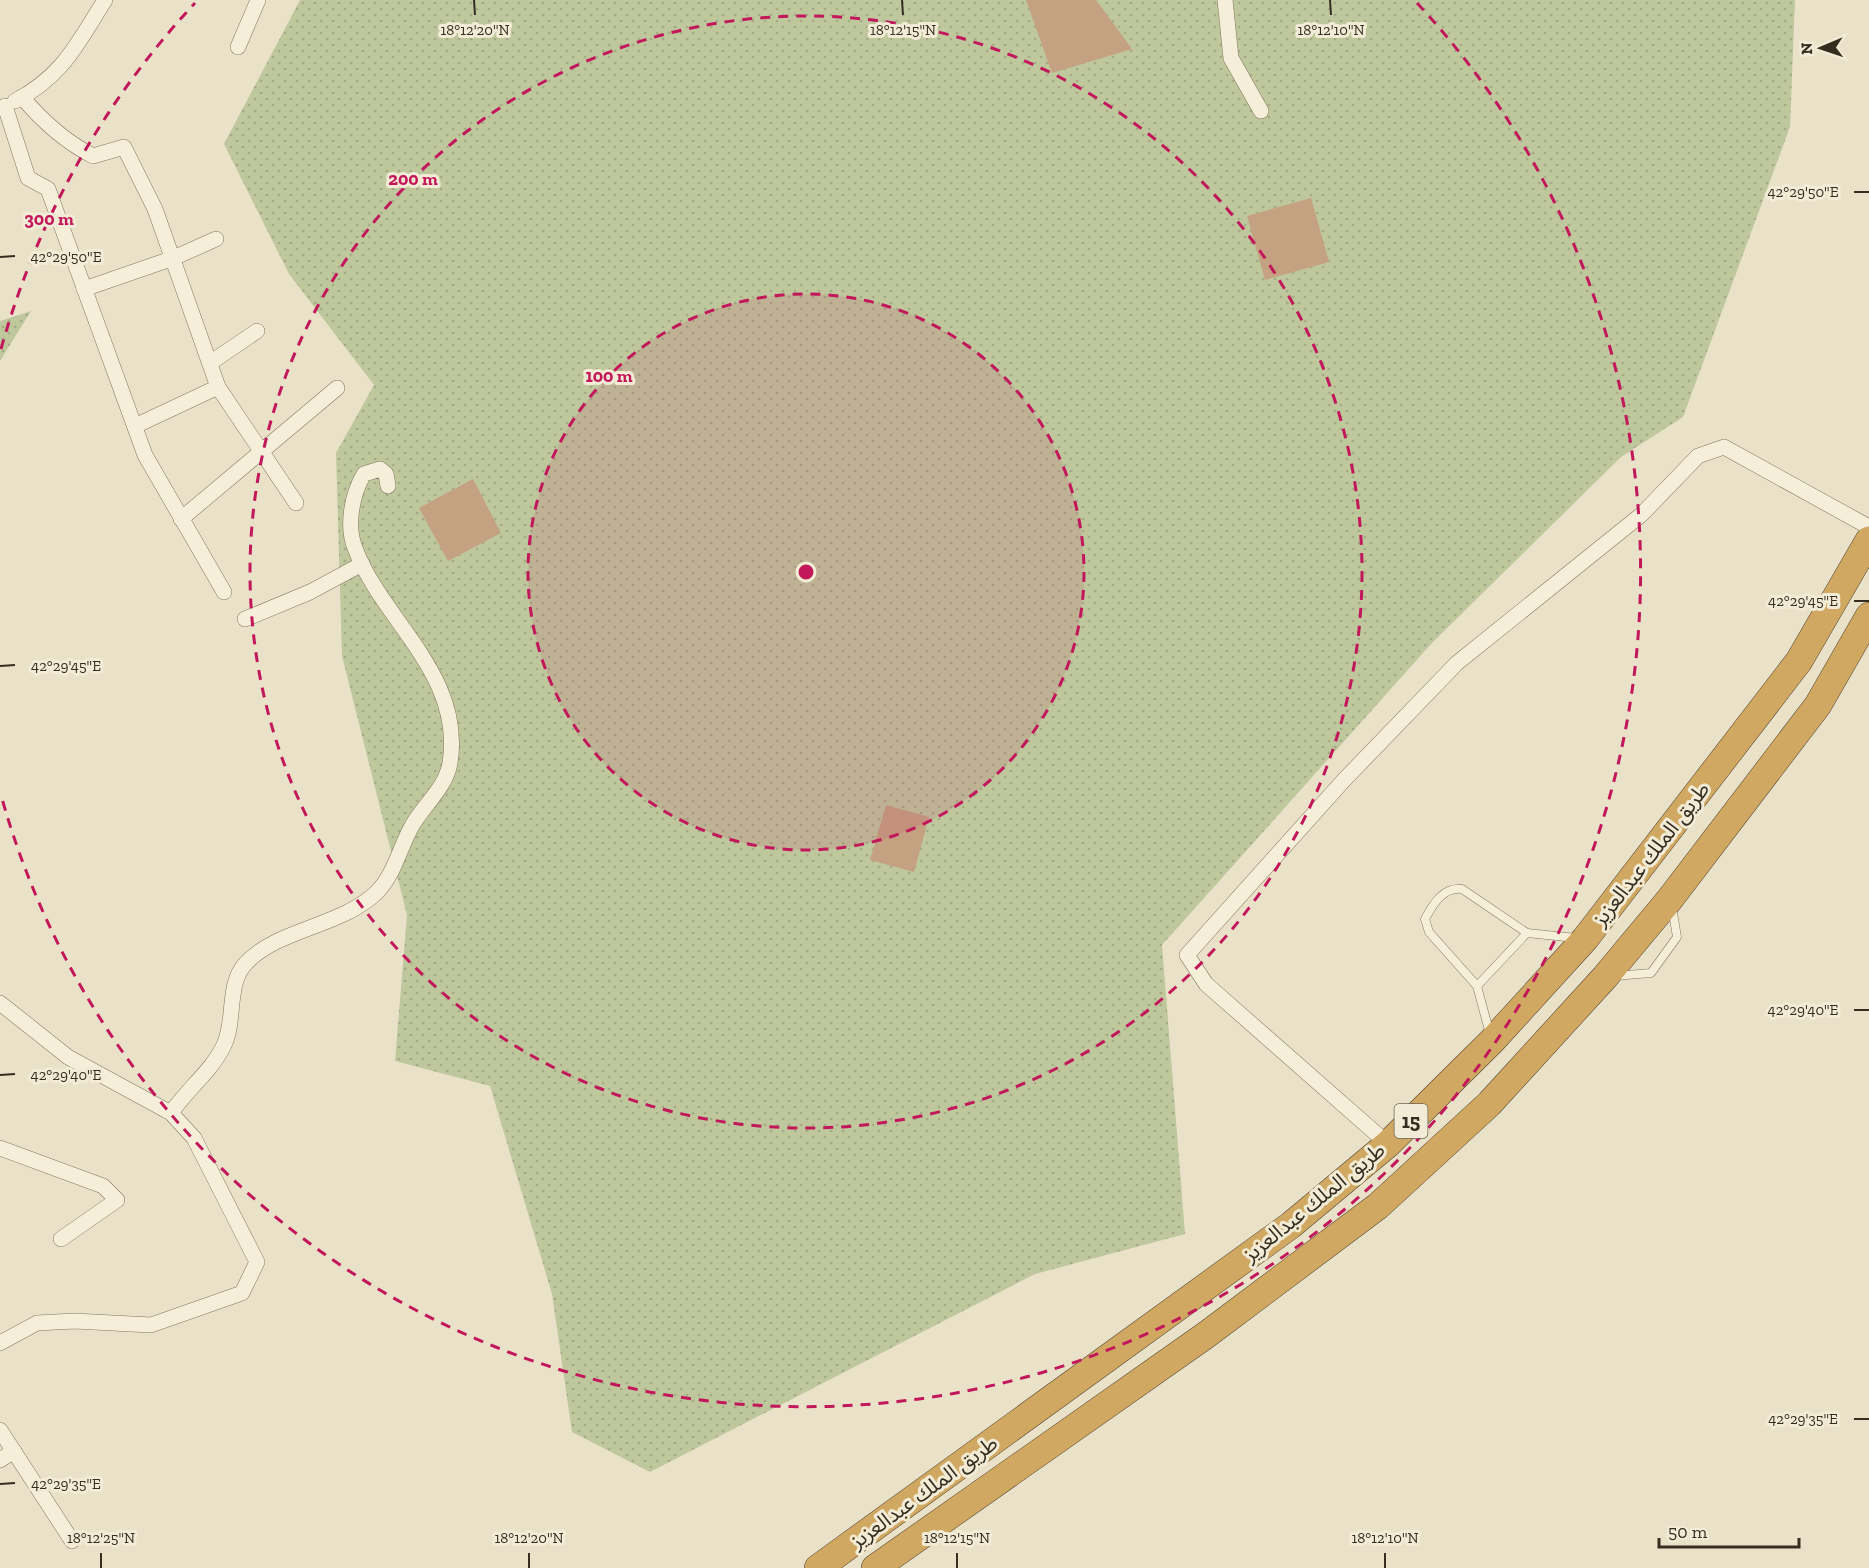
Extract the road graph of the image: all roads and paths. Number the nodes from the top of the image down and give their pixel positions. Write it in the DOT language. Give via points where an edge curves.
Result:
graph roads {
  1 [pos="105,0"];
  2 [pos="258,0"];
  3 [pos="1225,0"];
  4 [pos="238,47"];
  5 [pos="22,97"];
  6 [pos="2,106"];
  7 [pos="1261,111"];
  8 [pos="216,239"];
  9 [pos="171,259"];
  10 [pos="84,289"];
  11 [pos="257,331"];
  12 [pos="210,363"];
  13 [pos="218,387"];
  14 [pos="337,388"];
  15 [pos="135,426"];
  16 [pos="260,453"];
  17 [pos="388,486"];
  18 [pos="296,503"];
  19 [pos="181,519"];
  20 [pos="1869,527"];
  21 [pos="1869,540"];
  22 [pos="362,564"];
  23 [pos="224,592"];
  24 [pos="1869,616"];
  25 [pos="244,619"];
  26 [pos="1527,933"];
  27 [pos="1585,939"];
  28 [pos="1477,986"];
  29 [pos="0,1003"];
  30 [pos="1492,1041"];
  31 [pos="171,1113"];
  32 [pos="1388,1144"];
  33 [pos="0,1148"];
  34 [pos="61,1239"];
  35 [pos="0,1343"];
  36 [pos="0,1430"];
  37 [pos="14,1451"];
  38 [pos="0,1460"];
  39 [pos="72,1541"];
  40 [pos="897,1560"];
  41 [pos="818,1568"];
  42 [pos="875,1568"];
  1 -- 5 [label="street" via="62,68 37,90"];
  2 -- 4 [label="street"];
  3 -- 7 [label="street" via="1231,58"];
  5 -- 6 [label="street"];
  5 -- 9 [label="street" via="48,126 93,156 124,147 155,209"];
  6 -- 10 [label="street" via="28,177 48,189"];
  8 -- 9 [label="street"];
  9 -- 10 [label="street"];
  9 -- 12 [label="street"];
  10 -- 15 [label="street"];
  11 -- 12 [label="street"];
  12 -- 13 [label="street"];
  13 -- 15 [label="street"];
  13 -- 16 [label="street"];
  14 -- 16 [label="street"];
  15 -- 19 [label="street" via="145,455"];
  16 -- 18 [label="street"];
  16 -- 19 [label="street"];
  17 -- 22 [label="street" via="386,474 380,469 364,474 358,483 351,527"];
  19 -- 23 [label="street"];
  20 -- 32 [label="street" via="1724,447 1698,456 1641,515 1457,663 1344,780 1187,955 1206,984"];
  21 -- 27 [label="highway, طريق الملك عبدالعزيز / 15" via="1799,660"];
  22 -- 25 [label="street" via="310,592"];
  22 -- 31 [label="street" via="428,665 447,707 451,748 445,780 412,825 386,881 376,893 345,914 285,939 247,962 236,983 225,1044"];
  24 -- 40 [label="highway, طريق الملك عبدالعزيز / 15" via="1818,705 1671,899 1489,1104 1378,1206"];
  26 -- 27 [label="lane"];
  26 -- 28 [label="lane"];
  26 -- 28 [label="lane" via="1462,889 1443,893 1425,920 1429,932"];
  27 -- 30 [label="highway, طريق الملك عبدالعزيز / 15"];
  28 -- 30 [label="lane"];
  29 -- 31 [label="street" via="68,1057"];
  30 -- 32 [label="highway, طريق الملك عبدالعزيز / 15"];
  31 -- 35 [label="street" via="194,1138 257,1262 242,1293 151,1325 37,1323"];
  32 -- 41 [label="highway, طريق الملك عبدالعزيز / 15" via="1291,1224"];
  33 -- 34 [label="street" via="104,1186 117,1200"];
  36 -- 37 [label="street"];
  37 -- 38 [label="street"];
  37 -- 39 [label="street"];
  40 -- 42 [label="highway, طريق الملك عبدالعزيز / 15"];
}
